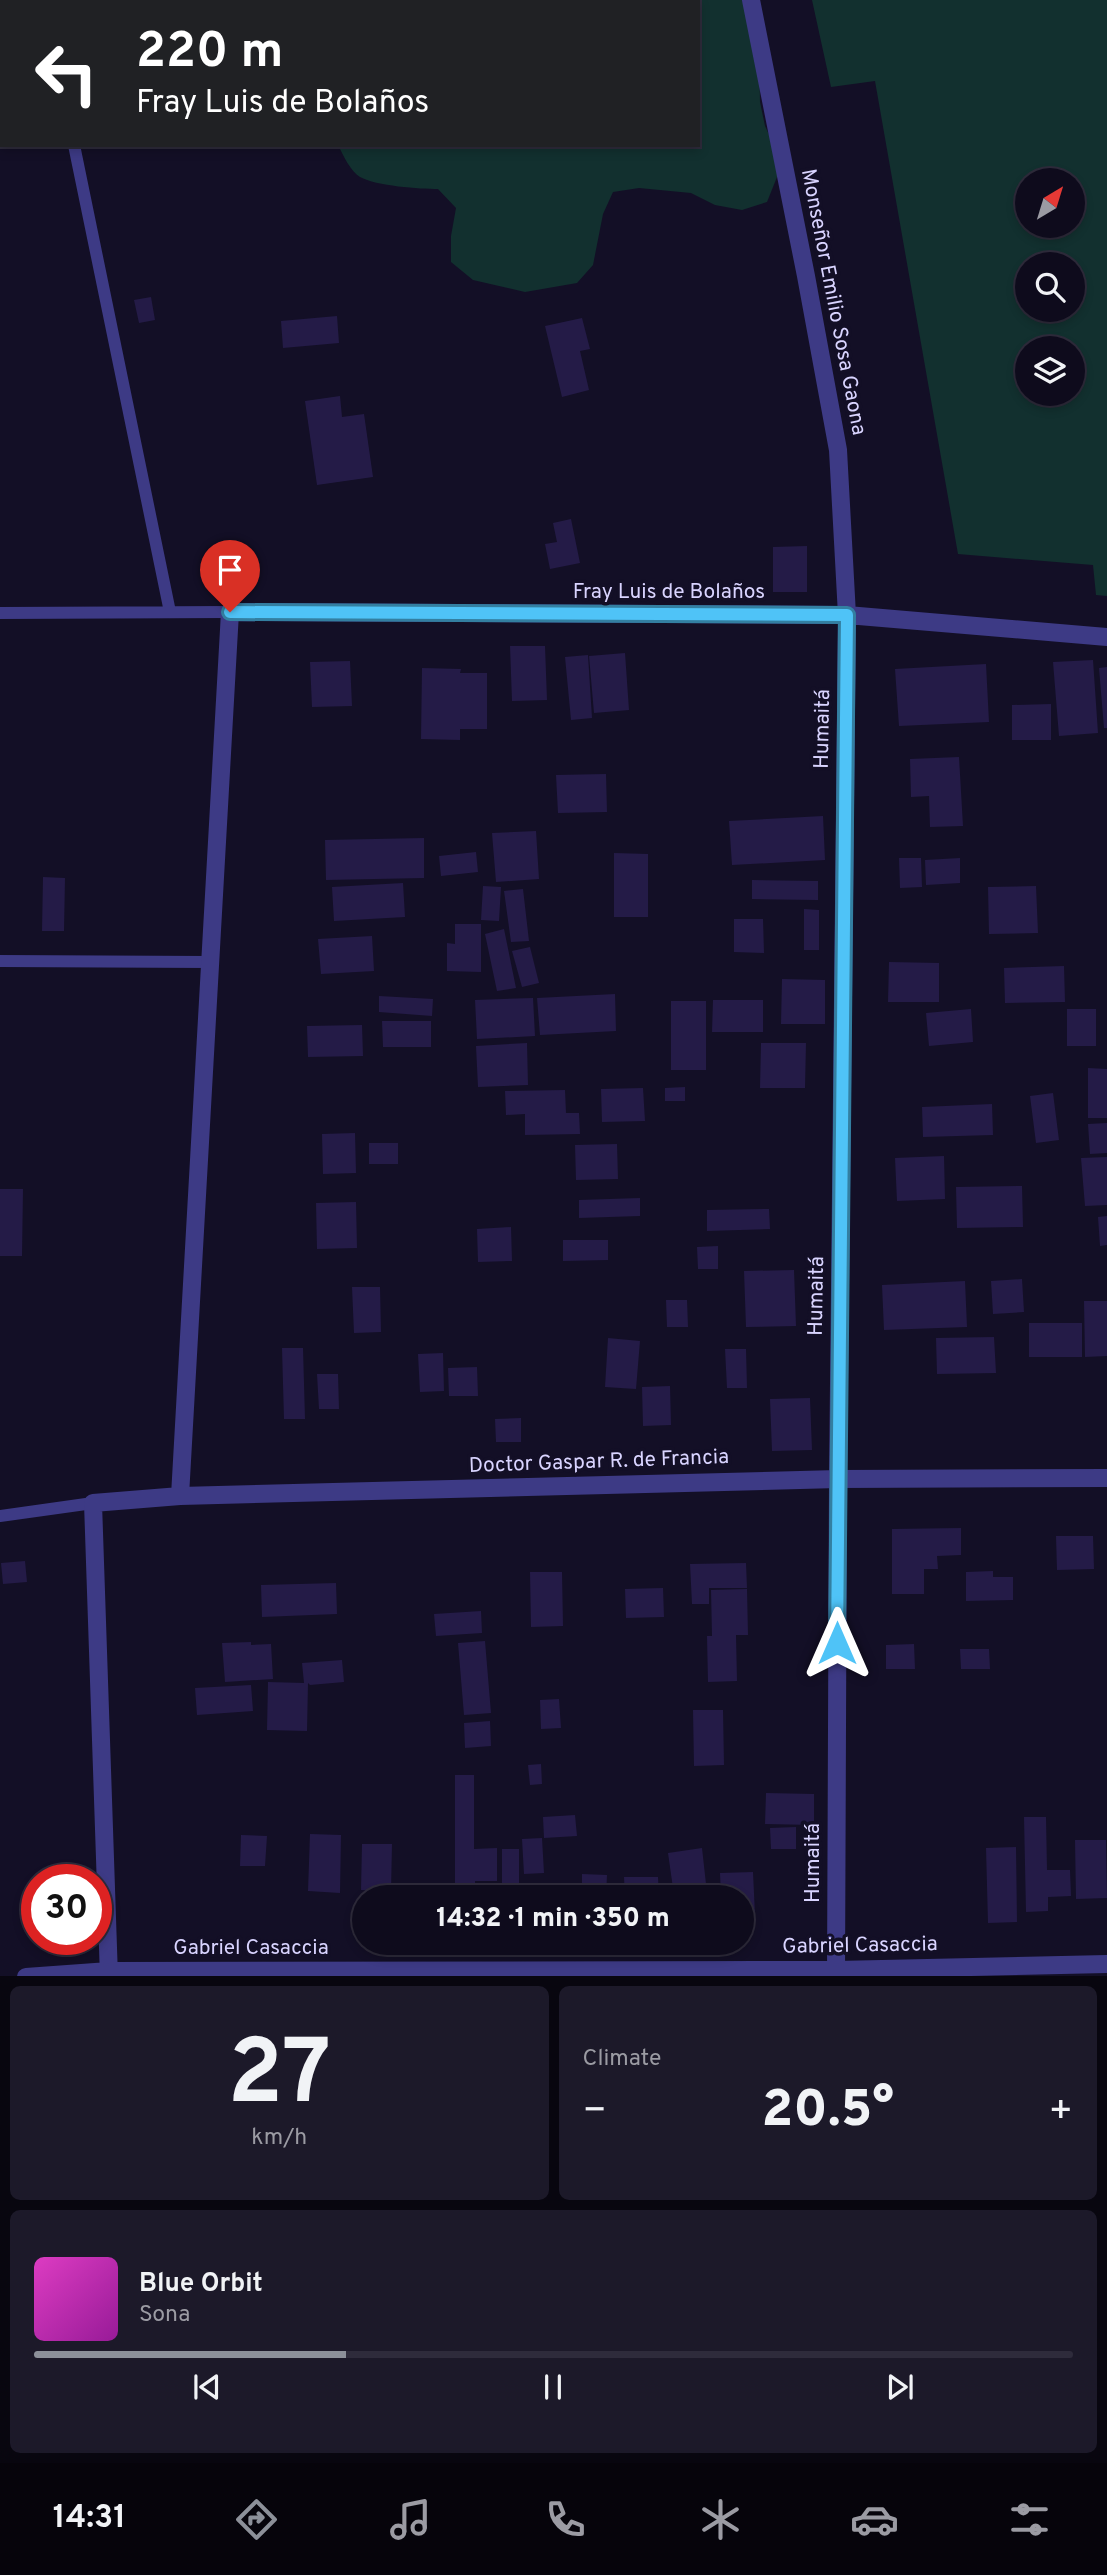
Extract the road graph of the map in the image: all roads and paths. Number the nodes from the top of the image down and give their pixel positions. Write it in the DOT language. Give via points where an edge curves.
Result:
graph roads {
  1 [pos="751,0"];
  2 [pos="74,147"];
  3 [pos="170,612"];
  4 [pos="230,612"];
  5 [pos="0,613"];
  6 [pos="847,615"];
  7 [pos="1107,637"];
  8 [pos="0,961"];
  9 [pos="210,962"];
  10 [pos="1107,1478"];
  11 [pos="838,1479"];
  12 [pos="180,1496"];
  13 [pos="93,1503"];
  14 [pos="0,1516"];
  15 [pos="1107,1964"];
  16 [pos="836,1973"];
  17 [pos="109,1974"];
  18 [pos="26,1976"];
  1 -- 6 [label="street, Monseñor Emilio Sosa Gaona" via="838,450"];
  2 -- 3 [label="lane"];
  3 -- 4 [label="lane"];
  3 -- 5 [label="lane"];
  4 -- 6 [label="street, Fray Luis de Bolaños"];
  4 -- 9 [label="street"];
  6 -- 7 [label="street, Fray Luis de Bolaños"];
  6 -- 11 [label="street, Humaitá"];
  8 -- 9 [label="lane"];
  9 -- 12 [label="street"];
  10 -- 11 [label="street, Doctor Gaspar R. de Francia"];
  11 -- 12 [label="street, Doctor Gaspar R. de Francia"];
  11 -- 16 [label="street, Humaitá"];
  12 -- 13 [label="street, Doctor Gaspar R. de Francia"];
  13 -- 14 [label="lane"];
  13 -- 17 [label="street"];
  15 -- 16 [label="street, Gabriel Casaccia"];
  16 -- 17 [label="street, Gabriel Casaccia"];
  17 -- 18 [label="street, Gabriel Casaccia"];
}
